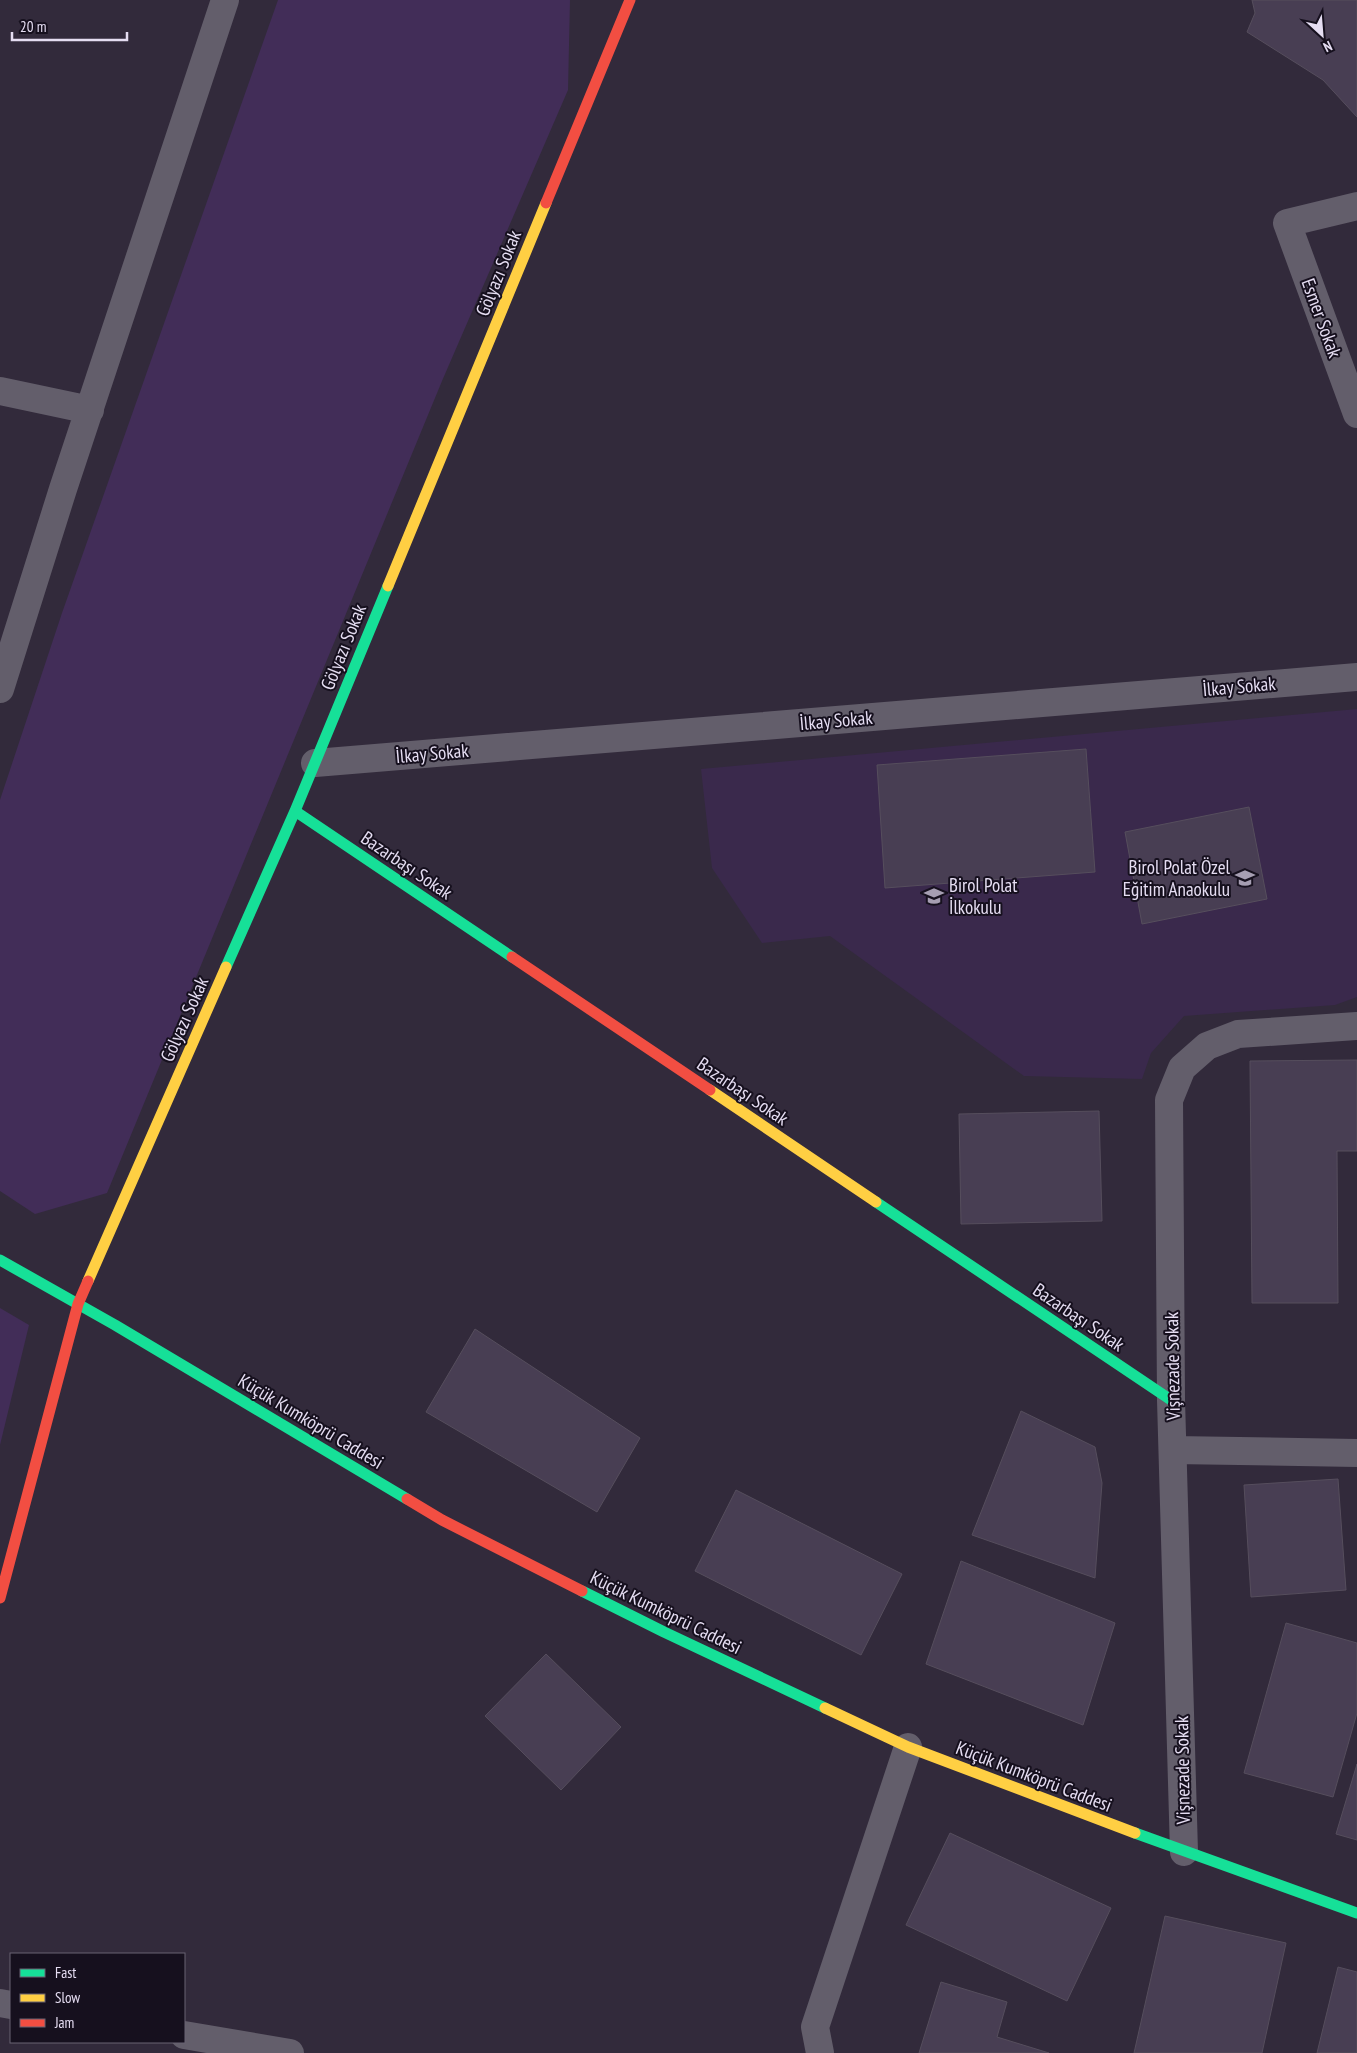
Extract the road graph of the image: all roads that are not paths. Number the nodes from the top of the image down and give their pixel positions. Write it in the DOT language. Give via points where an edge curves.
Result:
graph roads {
  1 [pos="225,0"];
  2 [pos="630,0"];
  3 [pos="1357,206"];
  4 [pos="0,391"];
  5 [pos="90,410"];
  6 [pos="1357,414"];
  7 [pos="1357,677"];
  8 [pos="0,688"];
  9 [pos="314,763"];
  10 [pos="295,811"];
  11 [pos="1357,1026"];
  12 [pos="0,1260"];
  13 [pos="78,1304"];
  14 [pos="1171,1400"];
  15 [pos="1174,1450"];
  16 [pos="1357,1453"];
  17 [pos="0,1598"];
  18 [pos="908,1748"];
  19 [pos="1184,1852"];
  20 [pos="1357,1912"];
  21 [pos="185,2035"];
  22 [pos="290,2053"];
  23 [pos="820,2053"];
  1 -- 5 [label="street"];
  2 -- 9 [label="street, Gölyazı Sokak"];
  3 -- 6 [label="street, Esmer Sokak" via="1287,223"];
  4 -- 5 [label="street"];
  5 -- 8 [label="street"];
  7 -- 9 [label="street, İlkay Sokak"];
  9 -- 10 [label="street, Gölyazı Sokak"];
  10 -- 13 [label="street, Gölyazı Sokak"];
  10 -- 14 [label="street, Bazarbaşı Sokak"];
  11 -- 14 [label="street, Vişnezade Sokak" via="1238,1034 1207,1046 1182,1068 1169,1100"];
  12 -- 13 [label="street, Küçük Kumköprü Caddesi"];
  13 -- 17 [label="street, Gölyazı Sokak"];
  13 -- 18 [label="street, Küçük Kumköprü Caddesi" via="442,1520 664,1632"];
  14 -- 15 [label="street, Vişnezade Sokak"];
  15 -- 16 [label="street"];
  15 -- 19 [label="street, Vişnezade Sokak"];
  18 -- 19 [label="street, Küçük Kumköprü Caddesi"];
  18 -- 23 [label="street" via="815,2027"];
  19 -- 20 [label="street, Küçük Kumköprü Caddesi"];
  21 -- 22 [label="street"];
}
